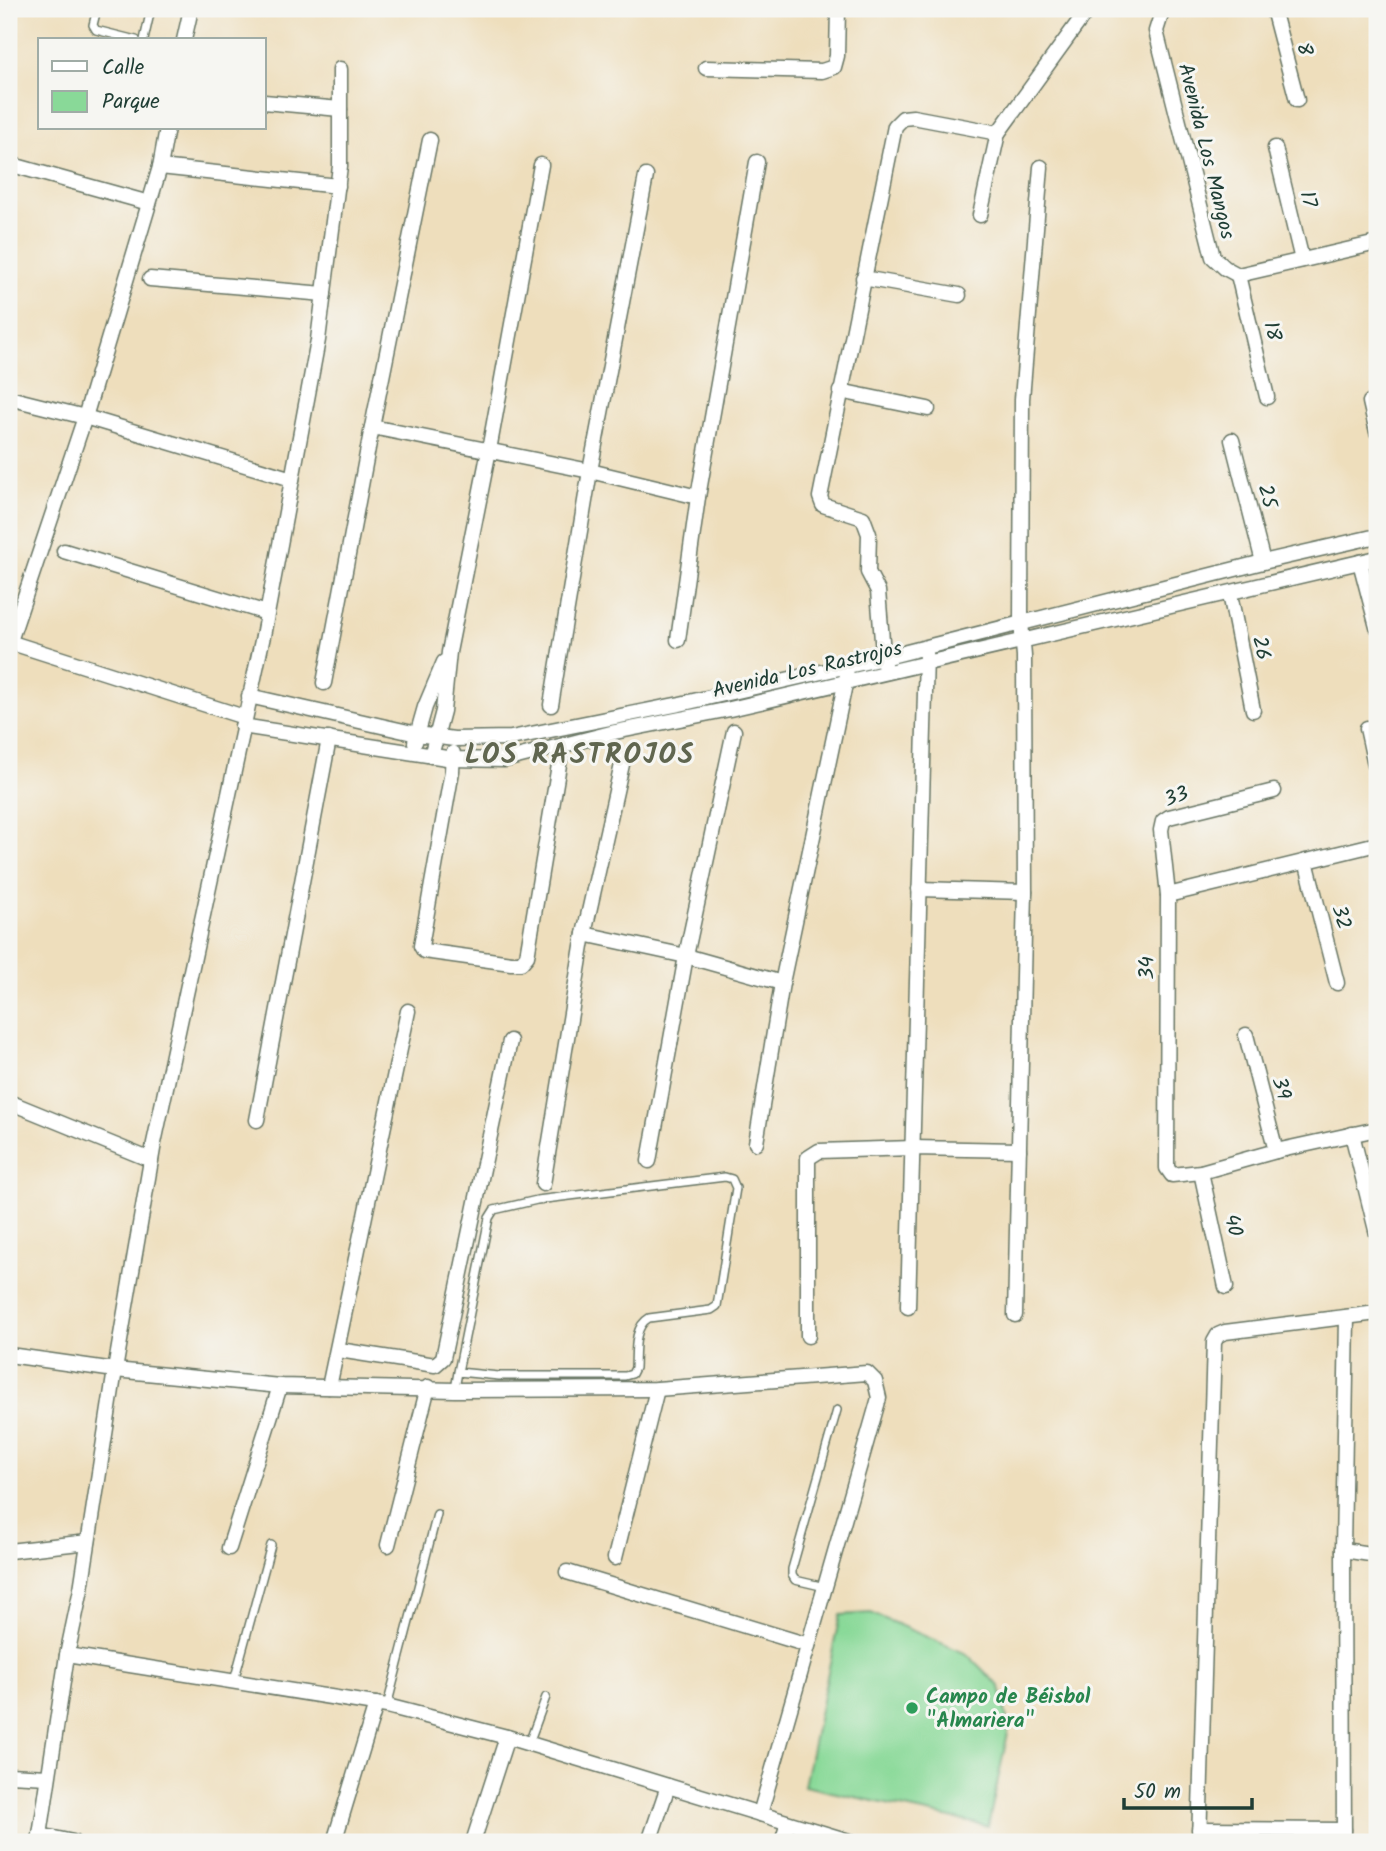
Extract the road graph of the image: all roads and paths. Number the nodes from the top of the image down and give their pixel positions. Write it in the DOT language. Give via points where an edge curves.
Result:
graph roads {
  1 [pos="97,9"];
  2 [pos="151,9"];
  3 [pos="191,9"];
  4 [pos="838,9"];
  5 [pos="1088,9"];
  6 [pos="1163,9"];
  7 [pos="1273,9"];
  8 [pos="128,38"];
  9 [pos="144,38"];
  10 [pos="184,38"];
  11 [pos="706,68"];
  12 [pos="340,69"];
  13 [pos="1297,100"];
  14 [pos="266,102"];
  15 [pos="340,109"];
  16 [pos="167,130"];
  17 [pos="998,133"];
  18 [pos="430,140"];
  19 [pos="1275,148"];
  20 [pos="757,162"];
  21 [pos="9,164"];
  22 [pos="541,165"];
  23 [pos="160,167"];
  24 [pos="1041,167"];
  25 [pos="646,176"];
  26 [pos="338,186"];
  27 [pos="149,203"];
  28 [pos="980,215"];
  29 [pos="1377,243"];
  30 [pos="1301,260"];
  31 [pos="1238,275"];
  32 [pos="863,278"];
  33 [pos="150,279"];
  34 [pos="324,293"];
  35 [pos="959,295"];
  36 [pos="841,391"];
  37 [pos="1267,397"];
  38 [pos="9,398"];
  39 [pos="1370,402"];
  40 [pos="928,409"];
  41 [pos="85,417"];
  42 [pos="372,427"];
  43 [pos="1377,432"];
  44 [pos="1232,440"];
  45 [pos="489,450"];
  46 [pos="590,471"];
  47 [pos="292,479"];
  48 [pos="698,497"];
  49 [pos="1377,536"];
  50 [pos="64,551"];
  51 [pos="1377,558"];
  52 [pos="1263,562"];
  53 [pos="1360,562"];
  54 [pos="1230,594"];
  55 [pos="267,613"];
  56 [pos="1021,622"];
  57 [pos="1377,627"];
  58 [pos="678,640"];
  59 [pos="1021,642"];
  60 [pos="9,643"];
  61 [pos="927,648"];
  62 [pos="449,652"];
  63 [pos="926,664"];
  64 [pos="846,666"];
  65 [pos="884,666"];
  66 [pos="847,682"];
  67 [pos="324,683"];
  68 [pos="249,696"];
  69 [pos="551,705"];
  70 [pos="1253,710"];
  71 [pos="243,722"];
  72 [pos="1367,729"];
  73 [pos="734,731"];
  74 [pos="417,734"];
  75 [pos="435,736"];
  76 [pos="330,739"];
  77 [pos="454,739"];
  78 [pos="562,747"];
  79 [pos="412,753"];
  80 [pos="431,756"];
  81 [pos="453,760"];
  82 [pos="622,760"];
  83 [pos="1377,774"];
  84 [pos="1274,791"];
  85 [pos="1377,844"];
  86 [pos="1307,861"];
  87 [pos="919,890"];
  88 [pos="1025,892"];
  89 [pos="1167,895"];
  90 [pos="584,934"];
  91 [pos="686,956"];
  92 [pos="782,983"];
  93 [pos="1337,983"];
  94 [pos="408,1011"];
  95 [pos="1246,1035"];
  96 [pos="510,1041"];
  97 [pos="9,1102"];
  98 [pos="257,1120"];
  99 [pos="1377,1129"];
  100 [pos="1352,1134"];
  101 [pos="756,1143"];
  102 [pos="912,1148"];
  103 [pos="1018,1150"];
  104 [pos="1276,1152"];
  105 [pos="151,1160"];
  106 [pos="649,1161"];
  107 [pos="1201,1172"];
  108 [pos="543,1184"];
  109 [pos="1377,1234"];
  110 [pos="1226,1287"];
  111 [pos="908,1307"];
  112 [pos="1377,1313"];
  113 [pos="1015,1315"];
  114 [pos="1347,1317"];
  115 [pos="808,1336"];
  116 [pos="339,1350"];
  117 [pos="9,1355"];
  118 [pos="115,1370"];
  119 [pos="458,1372"];
  120 [pos="281,1386"];
  121 [pos="329,1387"];
  122 [pos="428,1387"];
  123 [pos="657,1389"];
  124 [pos="455,1390"];
  125 [pos="837,1410"];
  126 [pos="437,1514"];
  127 [pos="88,1542"];
  128 [pos="271,1545"];
  129 [pos="388,1545"];
  130 [pos="229,1548"];
  131 [pos="1343,1550"];
  132 [pos="9,1552"];
  133 [pos="1377,1556"];
  134 [pos="615,1558"];
  135 [pos="567,1572"];
  136 [pos="825,1587"];
  137 [pos="808,1645"];
  138 [pos="67,1654"];
  139 [pos="234,1681"];
  140 [pos="546,1697"];
  141 [pos="382,1705"];
  142 [pos="507,1737"];
  143 [pos="529,1743"];
  144 [pos="9,1775"];
  145 [pos="48,1777"];
  146 [pos="668,1786"];
  147 [pos="760,1814"];
  148 [pos="788,1823"];
  149 [pos="1199,1836"];
  150 [pos="1344,1836"];
  151 [pos="39,1839"];
  152 [pos="74,1842"];
  153 [pos="334,1842"];
  154 [pos="473,1842"];
  155 [pos="649,1842"];
  156 [pos="782,1842"];
  157 [pos="852,1842"];
  1 -- 8 [label="lane" via="96,30"];
  2 -- 9 [label="lane"];
  3 -- 10 [label="street"];
  4 -- 11 [label="street" via="834,66 822,71"];
  5 -- 17 [label="street"];
  6 -- 31 [label="street, Avenida Los Mangos" via="1156,31 1208,242 1213,257"];
  7 -- 13 [label="street, 8"];
  12 -- 15 [label="street"];
  14 -- 15 [label="street"];
  15 -- 26 [label="street"];
  16 -- 23 [label="street"];
  17 -- 28 [label="street"];
  17 -- 32 [label="street" via="914,117 903,118 895,126"];
  18 -- 42 [label="street"];
  19 -- 30 [label="street, 17"];
  20 -- 48 [label="street"];
  21 -- 27 [label="street"];
  22 -- 45 [label="street"];
  23 -- 26 [label="street"];
  23 -- 27 [label="street"];
  24 -- 56 [label="street" via="1022,399"];
  25 -- 46 [label="street"];
  26 -- 34 [label="street"];
  27 -- 41 [label="street"];
  29 -- 30 [label="street"];
  30 -- 31 [label="street"];
  31 -- 37 [label="street, 18"];
  32 -- 35 [label="street"];
  32 -- 36 [label="street"];
  33 -- 34 [label="street"];
  34 -- 47 [label="street"];
  36 -- 40 [label="street"];
  36 -- 65 [label="street" via="820,497 829,509 863,518 867,525 868,572 878,591"];
  38 -- 41 [label="street"];
  39 -- 43 [label="street"];
  41 -- 47 [label="street"];
  41 -- 60 [label="street"];
  42 -- 45 [label="street"];
  42 -- 67 [label="street"];
  44 -- 52 [label="street, 25"];
  45 -- 46 [label="street"];
  45 -- 62 [label="street"];
  46 -- 48 [label="street"];
  46 -- 69 [label="street"];
  47 -- 55 [label="street"];
  48 -- 58 [label="street"];
  49 -- 52 [label="street, Avenida Los Rastrojos"];
  50 -- 55 [label="street"];
  51 -- 53 [label="street, Avenida Los Rastrojos"];
  52 -- 56 [label="street, Avenida Los Rastrojos"];
  53 -- 54 [label="street, Avenida Los Rastrojos"];
  53 -- 57 [label="street"];
  54 -- 59 [label="street, Avenida Los Rastrojos"];
  54 -- 70 [label="street, 26"];
  55 -- 68 [label="street"];
  56 -- 59 [label="street"];
  56 -- 61 [label="street, Avenida Los Rastrojos"];
  59 -- 63 [label="street, Avenida Los Rastrojos"];
  59 -- 88 [label="street"];
  60 -- 71 [label="street, Avenida Los Rastrojos"];
  61 -- 63 [label="street"];
  61 -- 65 [label="street, Avenida Los Rastrojos"];
  62 -- 74 [label="street"];
  62 -- 75 [label="street" via="443,711"];
  63 -- 65 [label="street, Avenida Los Rastrojos"];
  63 -- 87 [label="street"];
  64 -- 65 [label="street, Avenida Los Rastrojos"];
  64 -- 66 [label="street"];
  64 -- 77 [label="street, Avenida Los Rastrojos" via="511,738"];
  65 -- 66 [label="street, Avenida Los Rastrojos"];
  66 -- 78 [label="street, Avenida Los Rastrojos"];
  66 -- 92 [label="street"];
  68 -- 71 [label="street"];
  68 -- 74 [label="street, Avenida Los Rastrojos"];
  71 -- 76 [label="street, Avenida Los Rastrojos"];
  71 -- 105 [label="street"];
  72 -- 83 [label="street"];
  73 -- 91 [label="street"];
  74 -- 75 [label="street, Avenida Los Rastrojos"];
  74 -- 79 [label="street"];
  75 -- 77 [label="street, Avenida Los Rastrojos"];
  75 -- 80 [label="street"];
  76 -- 79 [label="street, Avenida Los Rastrojos"];
  76 -- 98 [label="street"];
  77 -- 81 [label="street"];
  78 -- 81 [label="street, Avenida Los Rastrojos" via="505,760"];
  78 -- 81 [label="street" via="527,956 521,963 424,951 421,946"];
  79 -- 80 [label="street, Avenida Los Rastrojos"];
  80 -- 81 [label="street, Avenida Los Rastrojos"];
  82 -- 90 [label="street"];
  84 -- 89 [label="street, 33" via="1163,821"];
  85 -- 86 [label="street"];
  86 -- 89 [label="street"];
  86 -- 93 [label="street, 32"];
  87 -- 88 [label="street"];
  87 -- 102 [label="street"];
  88 -- 103 [label="street"];
  89 -- 107 [label="street, 34" via="1167,1168 1171,1175"];
  90 -- 91 [label="street"];
  90 -- 108 [label="street"];
  91 -- 92 [label="street"];
  91 -- 106 [label="street"];
  92 -- 101 [label="street"];
  94 -- 116 [label="street"];
  95 -- 104 [label="street, 39"];
  96 -- 116 [label="street" via="443,1357 435,1365"];
  97 -- 105 [label="street"];
  99 -- 100 [label="street"];
  100 -- 104 [label="street"];
  100 -- 109 [label="street"];
  102 -- 103 [label="street"];
  102 -- 111 [label="street"];
  102 -- 115 [label="street" via="819,1151 808,1158"];
  103 -- 113 [label="street"];
  104 -- 107 [label="street"];
  105 -- 118 [label="street"];
  107 -- 110 [label="street, 40"];
  112 -- 114 [label="street"];
  114 -- 131 [label="street"];
  114 -- 149 [label="street" via="1225,1332 1214,1342"];
  116 -- 121 [label="street"];
  117 -- 118 [label="street"];
  118 -- 120 [label="street"];
  118 -- 127 [label="street"];
  119 -- 119 [label="lane" via="494,1210 537,1200 732,1179 736,1188 717,1306 643,1321 632,1374 499,1376"];
  119 -- 124 [label="lane"];
  120 -- 121 [label="street"];
  120 -- 130 [label="street"];
  121 -- 122 [label="street"];
  122 -- 124 [label="street"];
  122 -- 129 [label="street"];
  123 -- 124 [label="street"];
  123 -- 134 [label="street"];
  123 -- 136 [label="street" via="807,1376 872,1376 879,1398"];
  125 -- 136 [label="lane" via="792,1569 795,1580"];
  126 -- 141 [label="lane"];
  127 -- 132 [label="street"];
  127 -- 138 [label="street"];
  128 -- 139 [label="lane"];
  131 -- 133 [label="street"];
  131 -- 150 [label="street"];
  135 -- 137 [label="street"];
  136 -- 137 [label="street"];
  137 -- 147 [label="street"];
  138 -- 139 [label="street"];
  138 -- 145 [label="street"];
  139 -- 141 [label="street"];
  140 -- 143 [label="lane"];
  141 -- 142 [label="street"];
  141 -- 153 [label="street"];
  142 -- 143 [label="street"];
  142 -- 154 [label="street"];
  143 -- 146 [label="street"];
  144 -- 145 [label="street"];
  145 -- 151 [label="street"];
  146 -- 147 [label="street"];
  146 -- 155 [label="street"];
  147 -- 148 [label="street"];
  148 -- 156 [label="street"];
  148 -- 157 [label="street"];
  149 -- 150 [label="street"];
  151 -- 152 [label="street"];
}
